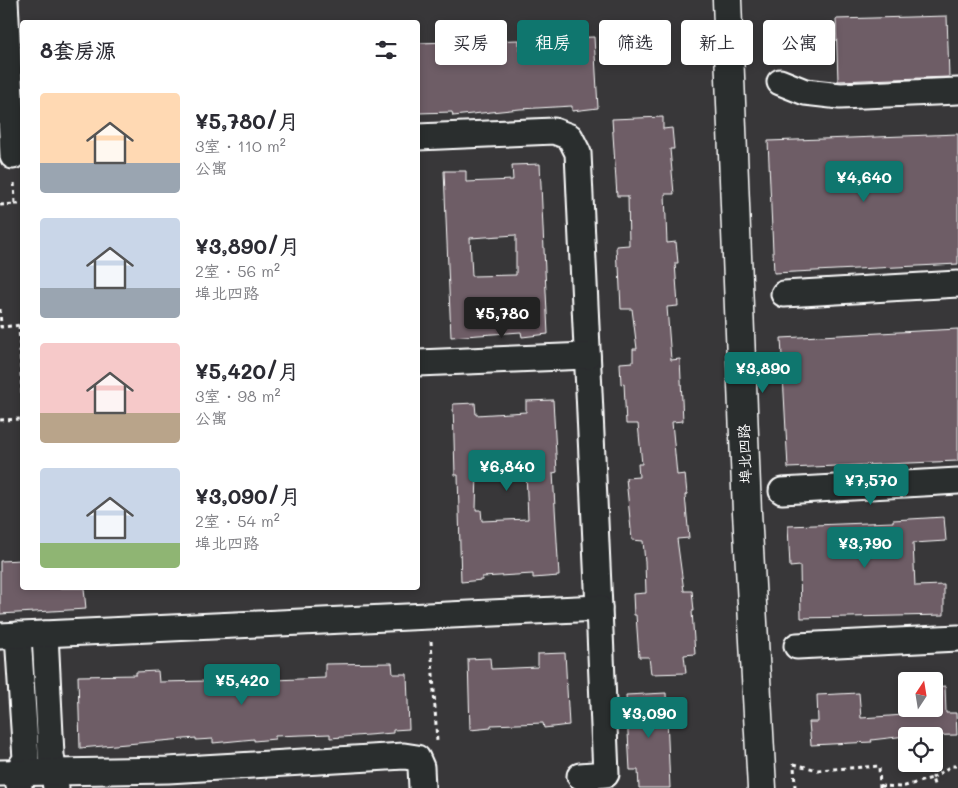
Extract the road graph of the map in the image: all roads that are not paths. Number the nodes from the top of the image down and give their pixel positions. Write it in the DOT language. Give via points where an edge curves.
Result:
graph roads {
  1 [pos="6,0"];
  2 [pos="727,0"];
  3 [pos="780,82"];
  4 [pos="958,91"];
  5 [pos="420,137"];
  6 [pos="12,157"];
  7 [pos="958,284"];
  8 [pos="784,294"];
  9 [pos="587,356"];
  10 [pos="420,363"];
  11 [pos="958,481"];
  12 [pos="782,491"];
  13 [pos="599,608"];
  14 [pos="45,634"];
  15 [pos="9,635"];
  16 [pos="958,638"];
  17 [pos="797,646"];
  18 [pos="580,776"];
  19 [pos="13,777"];
  20 [pos="56,780"];
  21 [pos="422,788"];
  22 [pos="762,788"];
  1 -- 6 [label="street"];
  2 -- 22 [label="street, 埠北四路" via="746,494"];
  3 -- 4 [label="street" via="805,92 840,96"];
  5 -- 9 [label="street" via="554,131 570,137 578,153 580,167"];
  7 -- 8 [label="street"];
  9 -- 10 [label="street"];
  9 -- 13 [label="street"];
  11 -- 12 [label="street"];
  13 -- 14 [label="street"];
  13 -- 18 [label="street" via="606,774"];
  14 -- 15 [label="street"];
  14 -- 20 [label="street"];
  15 -- 19 [label="street" via="26,759"];
  16 -- 17 [label="street"];
  19 -- 20 [label="street"];
  20 -- 21 [label="street" via="404,756 416,758 421,767"];
}
